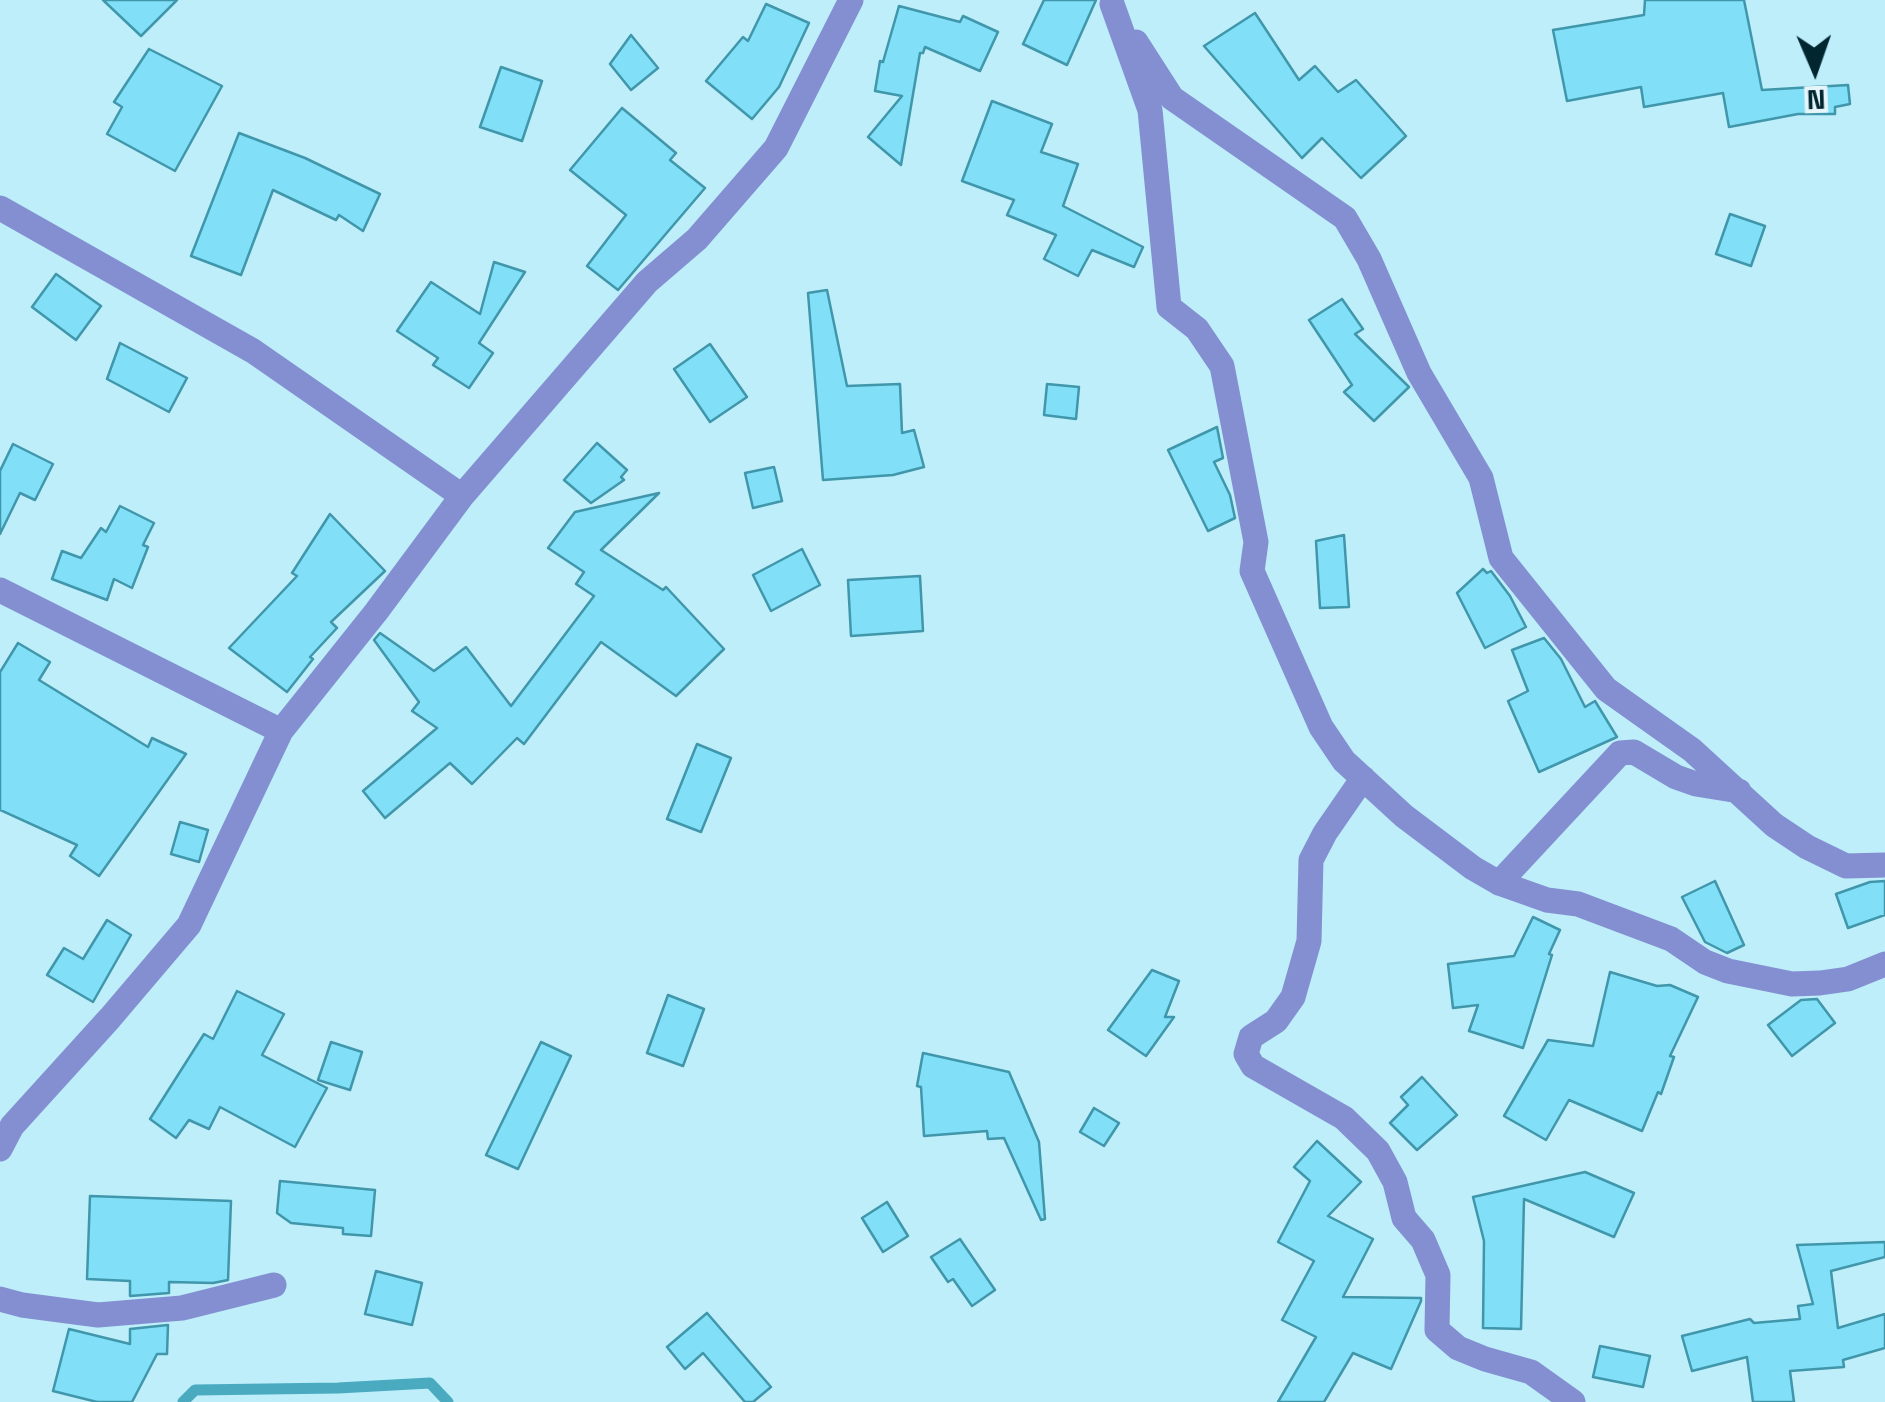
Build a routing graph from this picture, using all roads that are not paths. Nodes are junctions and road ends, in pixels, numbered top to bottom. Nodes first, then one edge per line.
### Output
1 (851, 0) edge
2 (1110, 2) edge
3 (0, 208) edge
4 (462, 496) junction
5 (0, 590) edge
6 (281, 731) junction
7 (1363, 778) junction
8 (1739, 791) junction
9 (1885, 865) edge
10 (1499, 882) junction
11 (1885, 964) edge
12 (4, 1126) edge
13 (274, 1286) dead end
14 (0, 1299) edge
15 (1573, 1402) edge

1 - 4 street
2 - 7 street
2 - 8 street
3 - 4 street
4 - 6 street
5 - 6 street
6 - 12 street
7 - 10 street
7 - 15 street
8 - 9 street
8 - 10 street
10 - 11 street
13 - 14 street

